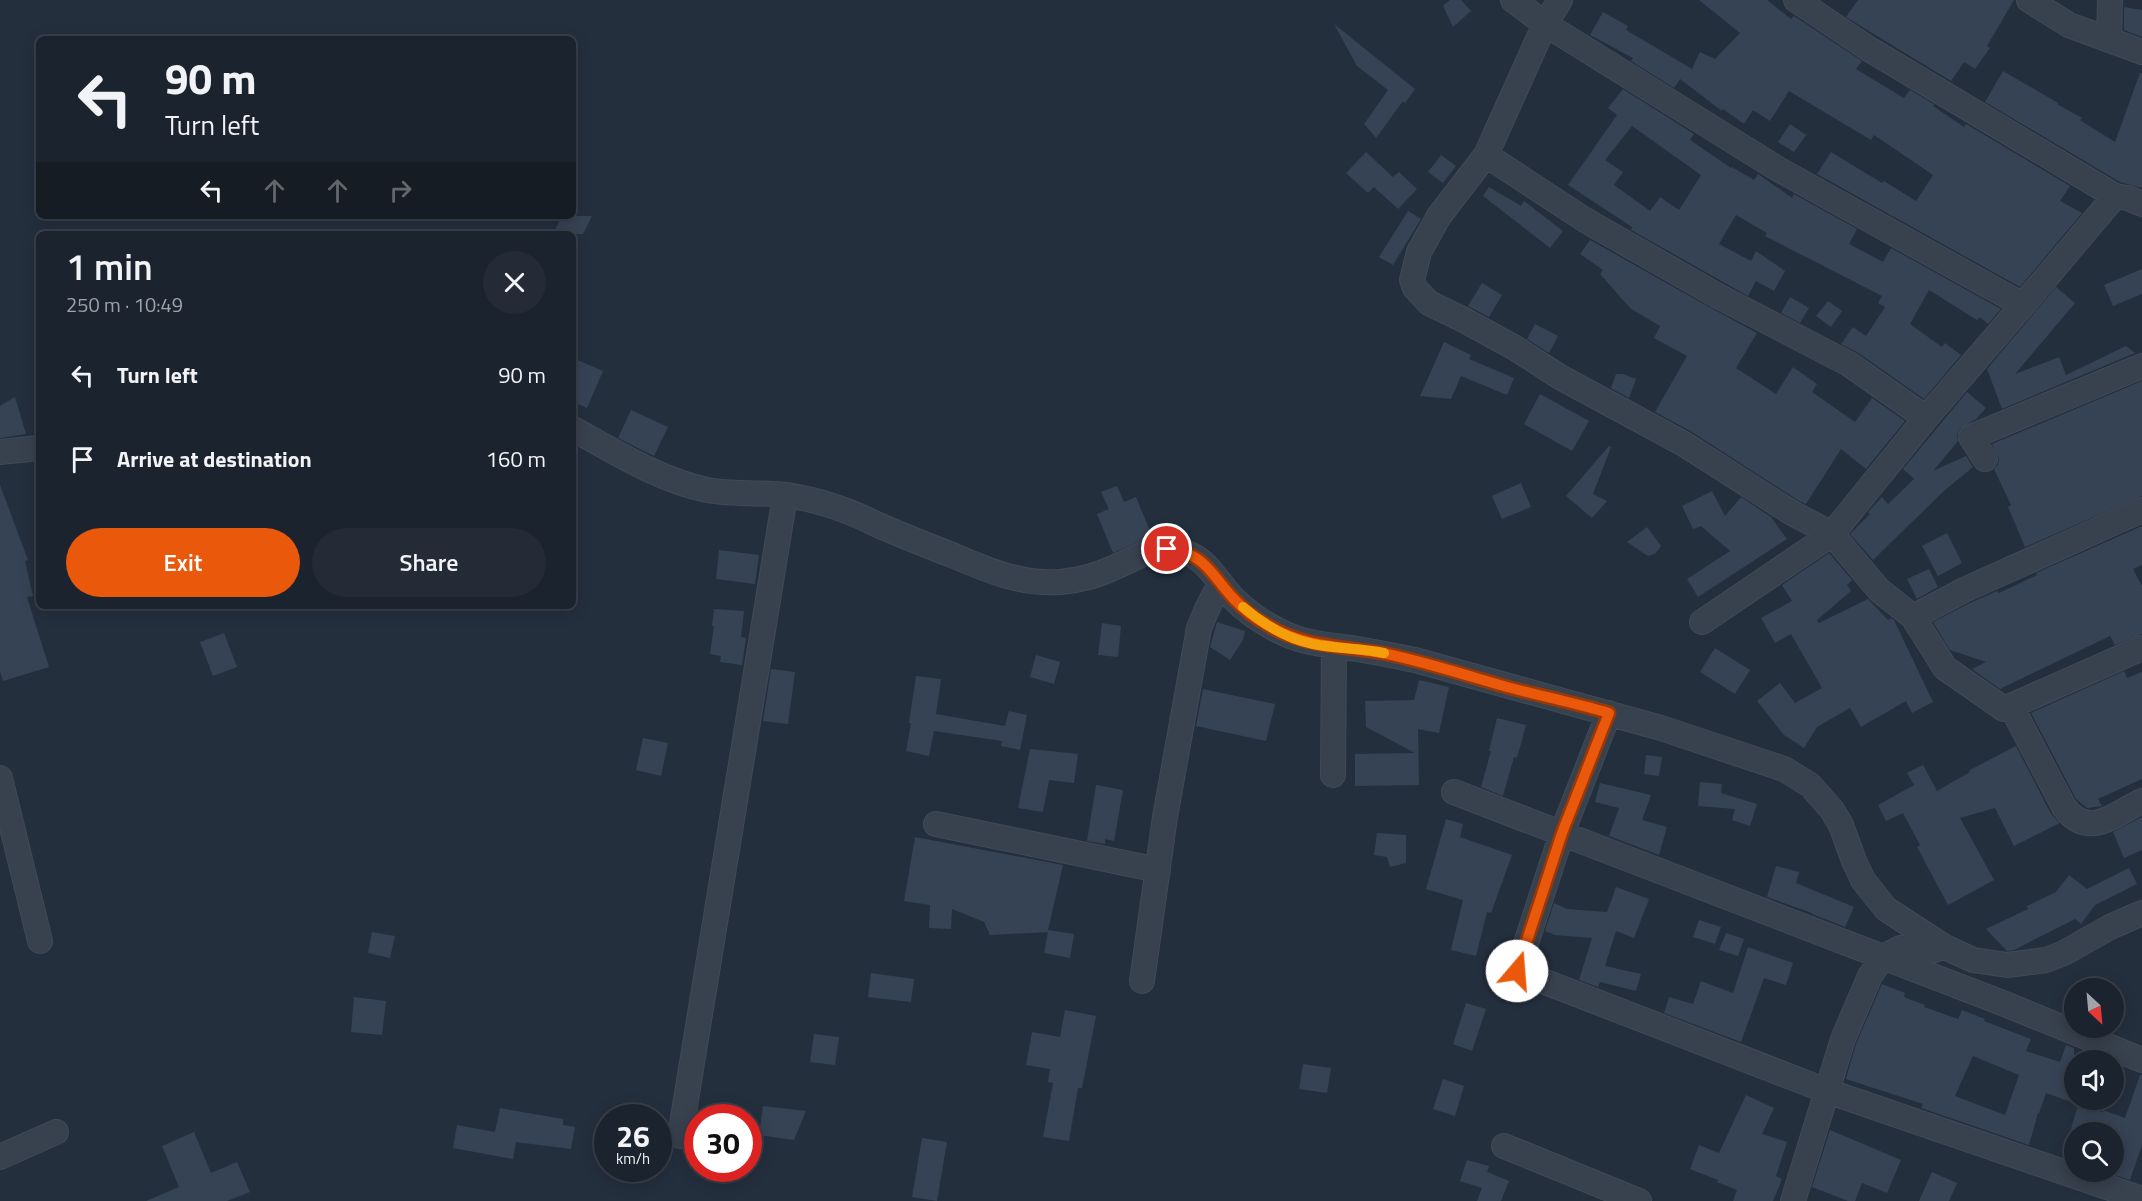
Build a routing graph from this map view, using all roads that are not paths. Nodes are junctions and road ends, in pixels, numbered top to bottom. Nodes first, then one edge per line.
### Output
1 (1513, 0) edge
2 (1560, 0) edge
3 (1796, 0) edge
4 (2029, 0) edge
5 (2110, 0) edge
6 (1545, 24) junction
7 (2109, 40) junction
8 (2142, 52) edge
9 (1486, 155) junction
10 (2115, 196) junction
11 (2142, 204) edge
12 (2023, 305) junction
13 (2142, 366) edge
14 (1926, 418) junction
15 (576, 431) edge
16 (36, 448) edge
17 (0, 453) edge
18 (1984, 459) dead end
19 (785, 496) junction
20 (2142, 510) edge
21 (1832, 534) junction
22 (1220, 584) junction
23 (1913, 617) junction
24 (1702, 622) dead end
25 (1334, 646) junction
26 (2142, 648) edge
27 (2011, 706) junction
28 (1609, 713) junction
29 (1333, 775) dead end
30 (0, 778) edge
31 (1454, 792) dead end
32 (2142, 801) edge
33 (936, 824) dead end
34 (1562, 833) junction
35 (1158, 870) junction
36 (2142, 913) edge
37 (40, 941) dead end
38 (1943, 946) junction
39 (1883, 957) junction
40 (1142, 981) dead end
41 (2142, 1060) edge
42 (1827, 1091) junction
43 (57, 1132) dead end
44 (680, 1136) dead end
45 (1504, 1146) dead end
46 (0, 1157) edge
47 (1638, 1201) edge
48 (1793, 1201) edge
49 (2141, 1201) edge

1 - 6 street
2 - 6 street
3 - 10 street
4 - 7 street
5 - 7 street
6 - 9 street
6 - 12 street
7 - 8 street
9 - 14 street
9 - 21 street
10 - 11 street
10 - 12 street
12 - 14 street
13 - 18 street
14 - 21 street
15 - 19 street
16 - 17 street
19 - 22 street
19 - 44 street
20 - 23 street
21 - 23 street
21 - 24 street
22 - 25 street
22 - 35 street
23 - 27 street
25 - 28 street
25 - 29 street
26 - 27 street
27 - 32 street
28 - 34 street
28 - 38 street
30 - 37 street
31 - 34 street
33 - 35 street
34 - 39 street
34 - 42 street
35 - 40 street
36 - 38 street
38 - 39 street
39 - 41 street
39 - 42 street
42 - 48 street
42 - 49 street
43 - 46 street
45 - 47 street

